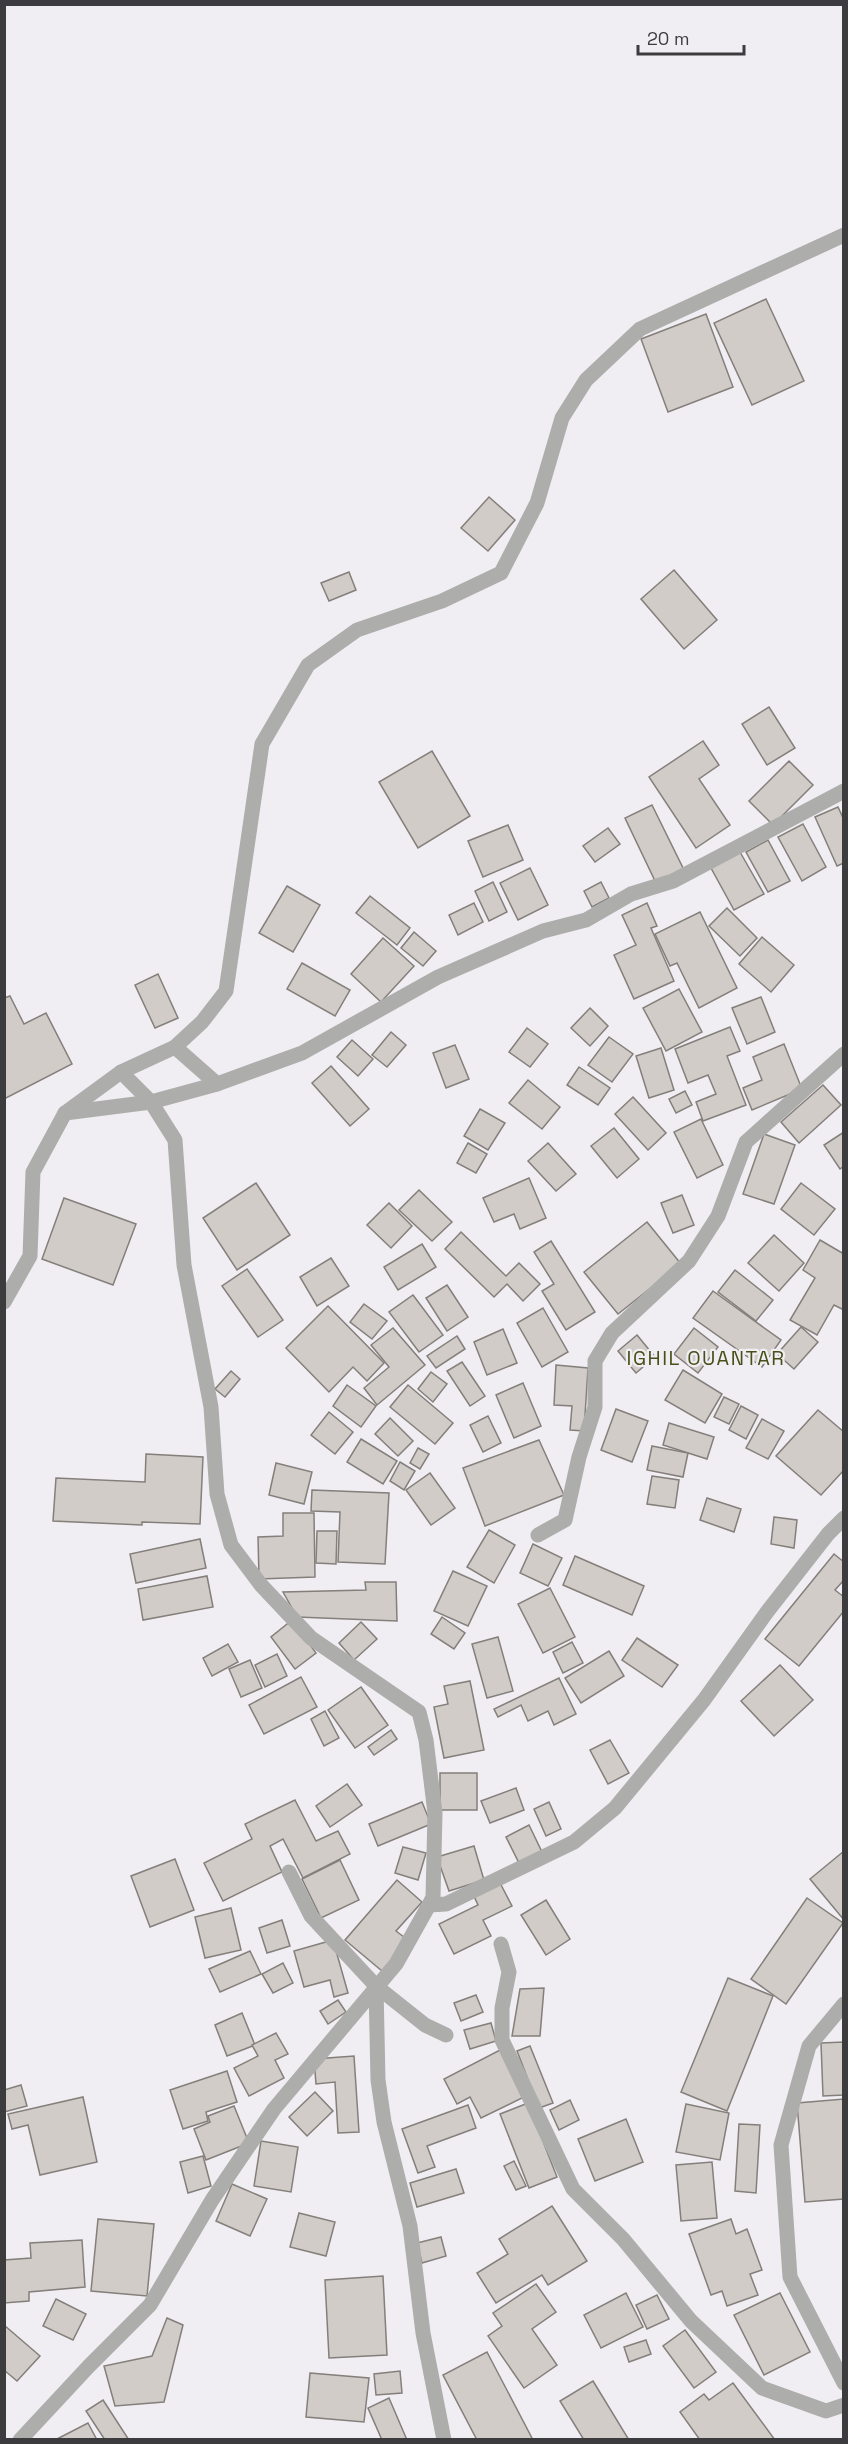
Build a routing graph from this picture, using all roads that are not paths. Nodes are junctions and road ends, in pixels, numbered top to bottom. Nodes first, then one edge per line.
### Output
1 (843, 235) edge
2 (843, 791) edge
3 (176, 1047) junction
4 (843, 1054) edge
5 (120, 1072) junction
6 (217, 1084) junction
7 (151, 1102) junction
8 (65, 1113) junction
9 (4, 1302) edge
10 (843, 1518) edge
11 (538, 1535) dead end
12 (289, 1872) dead end
13 (429, 1905) junction
14 (501, 1944) dead end
15 (376, 1986) junction
16 (843, 2004) edge
17 (446, 2035) dead end
18 (843, 2383) edge
19 (843, 2405) edge
20 (21, 2439) edge
21 (444, 2439) edge

1 - 3 street
2 - 6 street
3 - 5 street
3 - 6 street
4 - 11 street
5 - 7 street
5 - 8 street
6 - 7 street
7 - 8 street
7 - 13 street
8 - 9 street
10 - 13 street
12 - 15 street
13 - 15 street
14 - 19 street
15 - 17 street
15 - 20 street
15 - 21 street
16 - 18 street

